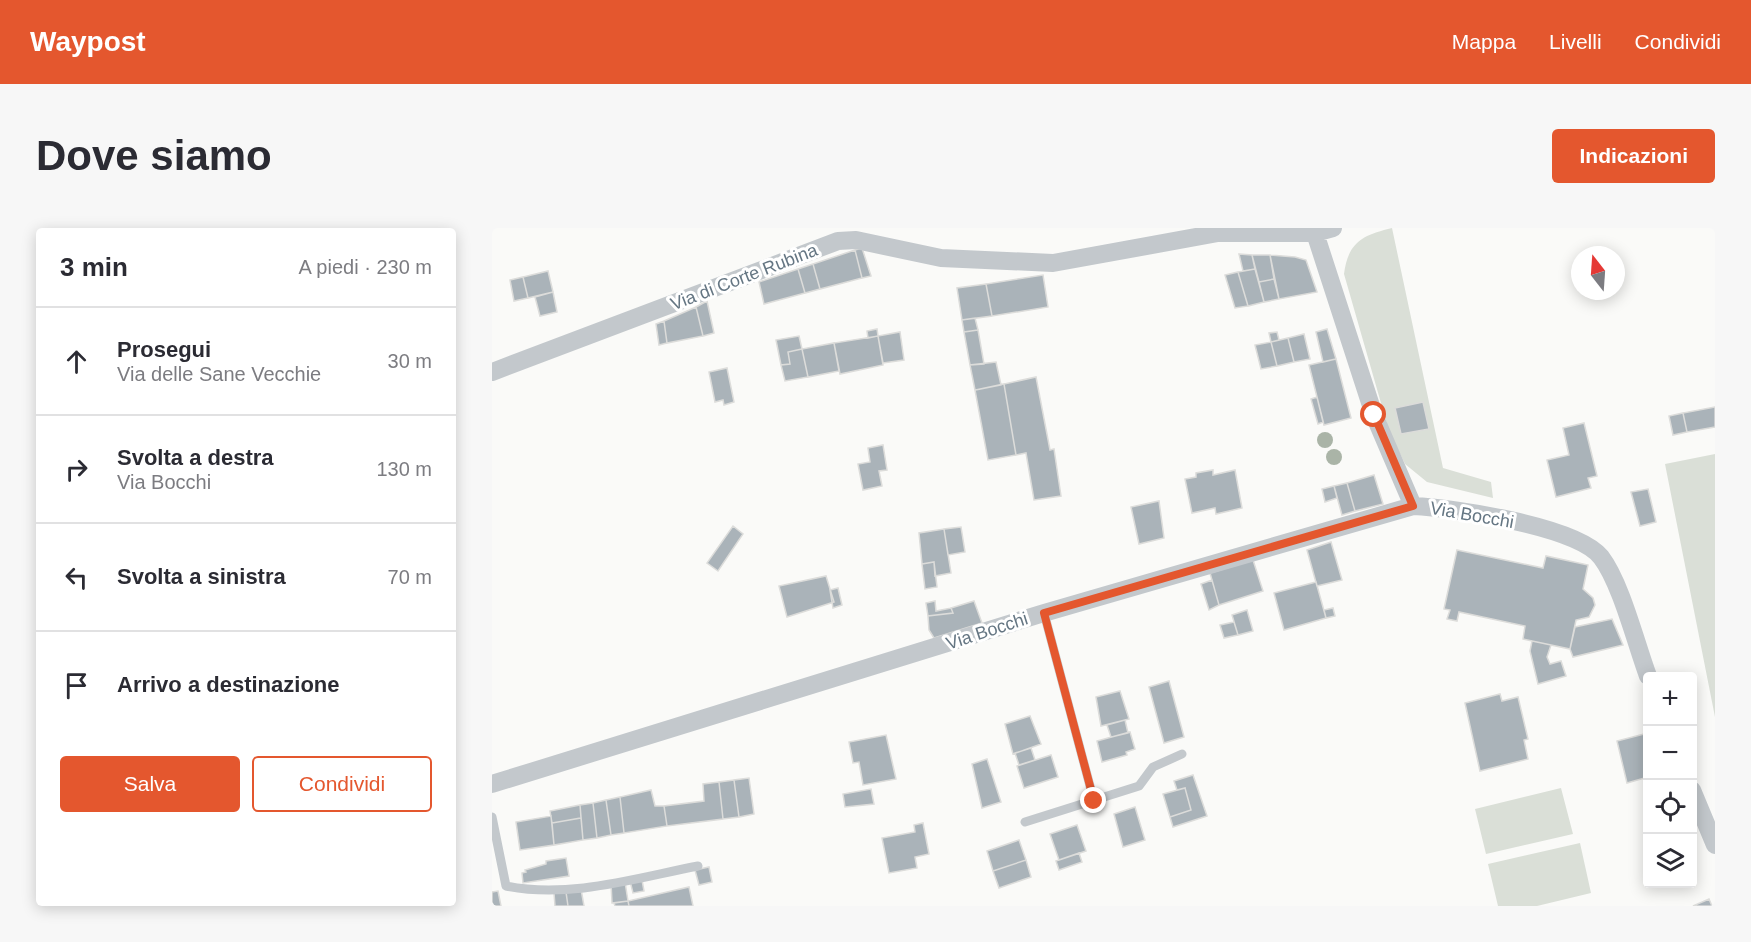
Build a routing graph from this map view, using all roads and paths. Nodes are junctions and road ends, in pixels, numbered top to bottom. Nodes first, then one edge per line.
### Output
1 (1333, 228) edge
2 (1216, 231) edge
3 (1315, 232) junction
4 (492, 372) edge
5 (1413, 506) junction
6 (1044, 613) junction
7 (1647, 672) edge
8 (1182, 754) dead end
9 (492, 784) edge
10 (1094, 801) junction
11 (1697, 802) edge
12 (492, 818) edge
13 (1025, 822) dead end
14 (1715, 845) edge
15 (698, 867) dead end

1 - 3 street, Via di Corte Rubina
2 - 3 street, Via di Corte Rubina
2 - 4 street, Via di Corte Rubina
3 - 5 street
5 - 6 street, Via Bocchi
5 - 7 street, Via Bocchi
6 - 9 street, Via Bocchi
6 - 10 lane
8 - 10 lane
10 - 13 lane
11 - 14 street
12 - 15 lane

